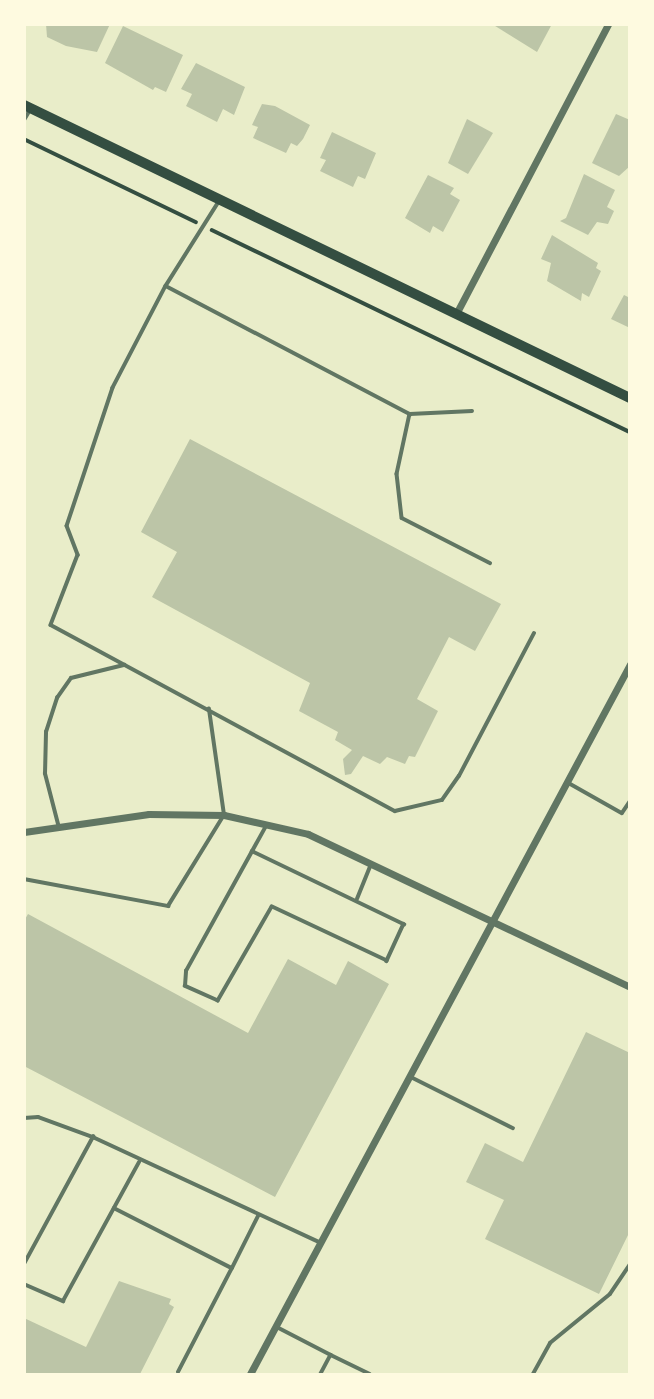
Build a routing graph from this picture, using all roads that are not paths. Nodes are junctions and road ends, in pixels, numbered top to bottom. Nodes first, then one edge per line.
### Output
1 (608, 24) edge
2 (28, 107) edge
3 (24, 120) edge
4 (220, 200) junction
5 (166, 286) junction
6 (456, 314) junction
7 (629, 398) edge
8 (472, 411) dead end
9 (410, 414) junction
10 (489, 564) dead end
11 (534, 633) dead end
12 (629, 664) edge
13 (125, 665) junction
14 (627, 674) edge
15 (209, 709) junction
16 (568, 782) junction
17 (629, 801) edge
18 (223, 815) junction
19 (267, 824) junction
20 (60, 830) junction
21 (24, 832) edge
22 (252, 851) junction
23 (372, 864) junction
24 (24, 878) edge
25 (357, 899) junction
26 (494, 921) junction
27 (629, 988) edge
28 (411, 1077) junction
29 (24, 1118) edge
30 (513, 1128) dead end
31 (93, 1137) junction
32 (139, 1161) junction
33 (114, 1208) junction
34 (259, 1215) junction
35 (321, 1242) junction
36 (629, 1264) edge
37 (24, 1265) edge
38 (232, 1268) junction
39 (24, 1284) edge
40 (276, 1327) junction
41 (331, 1355) junction
42 (178, 1372) dead end
43 (250, 1374) edge
44 (321, 1374) edge
45 (370, 1374) edge
46 (533, 1374) edge

1 - 6 street
2 - 3 lane
2 - 4 main road
4 - 5 lane
4 - 6 main road
5 - 9 lane
5 - 13 lane
6 - 7 main road
8 - 9 lane
9 - 10 lane
11 - 15 lane
12 - 14 street
13 - 15 lane
13 - 20 lane
14 - 16 street
15 - 18 lane
16 - 17 lane
16 - 26 street
18 - 19 street
18 - 20 street
18 - 24 lane
19 - 22 lane
19 - 23 street
20 - 21 street
22 - 25 lane
22 - 25 lane
23 - 25 lane
23 - 26 street
26 - 27 street
26 - 28 street
28 - 30 lane
28 - 35 street
29 - 31 lane
31 - 32 lane
31 - 37 lane
32 - 33 lane
32 - 34 lane
33 - 38 lane
33 - 39 lane
34 - 35 lane
34 - 38 lane
35 - 40 street
36 - 46 lane
38 - 42 lane
40 - 41 lane
40 - 43 street
41 - 44 lane
41 - 45 lane

